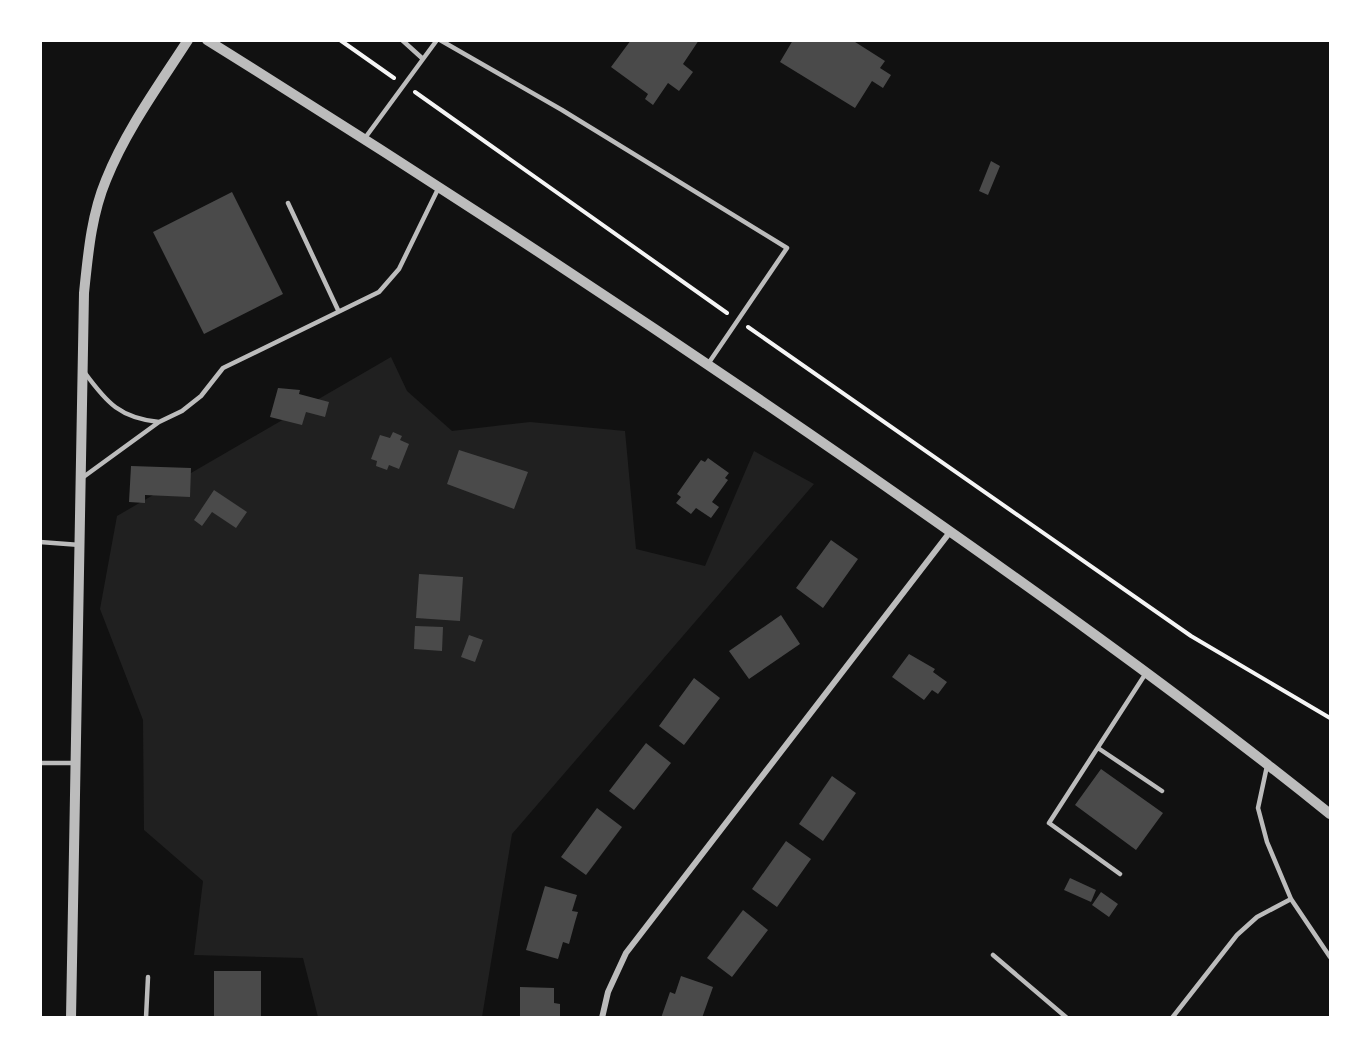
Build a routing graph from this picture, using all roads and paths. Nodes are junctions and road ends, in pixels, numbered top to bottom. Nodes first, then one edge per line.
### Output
1 (188, 40) edge
2 (207, 40) edge
3 (340, 40) edge
4 (402, 40) edge
5 (439, 40) edge
6 (423, 59) junction
7 (380, 69) dead end
8 (446, 116) dead end
9 (365, 138) junction
10 (440, 186) junction
11 (288, 203) dead end
12 (338, 310) junction
13 (723, 310) dead end
14 (755, 332) dead end
15 (708, 364) junction
16 (83, 371) junction
17 (159, 422) junction
18 (81, 479) junction
19 (951, 532) junction
20 (40, 542) edge
21 (80, 545) junction
22 (1146, 673) junction
23 (1330, 718) edge
24 (1098, 748) junction
25 (40, 762) edge
26 (76, 763) junction
27 (1268, 764) junction
28 (1162, 791) dead end
29 (1330, 814) edge
30 (1120, 874) dead end
31 (1291, 899) junction
32 (993, 955) dead end
33 (1330, 957) edge
34 (148, 977) dead end
35 (71, 1017) edge
36 (146, 1017) edge
37 (602, 1017) edge
38 (1067, 1017) edge
39 (1172, 1017) edge

1 - 16 street
2 - 9 street
3 - 7 path
4 - 6 lane
5 - 6 lane
5 - 15 lane
6 - 9 lane
8 - 13 path
9 - 10 street
10 - 12 lane
10 - 15 street
11 - 12 lane
12 - 17 lane
14 - 23 path
15 - 19 street
16 - 17 lane
16 - 18 street
17 - 18 lane
18 - 21 street
19 - 22 street
19 - 37 street
20 - 21 lane
21 - 26 street
22 - 24 lane
22 - 27 street
24 - 28 lane
24 - 30 lane
25 - 26 lane
26 - 35 street
27 - 29 street
27 - 31 lane
31 - 33 lane
31 - 39 lane
32 - 38 lane
34 - 36 lane

